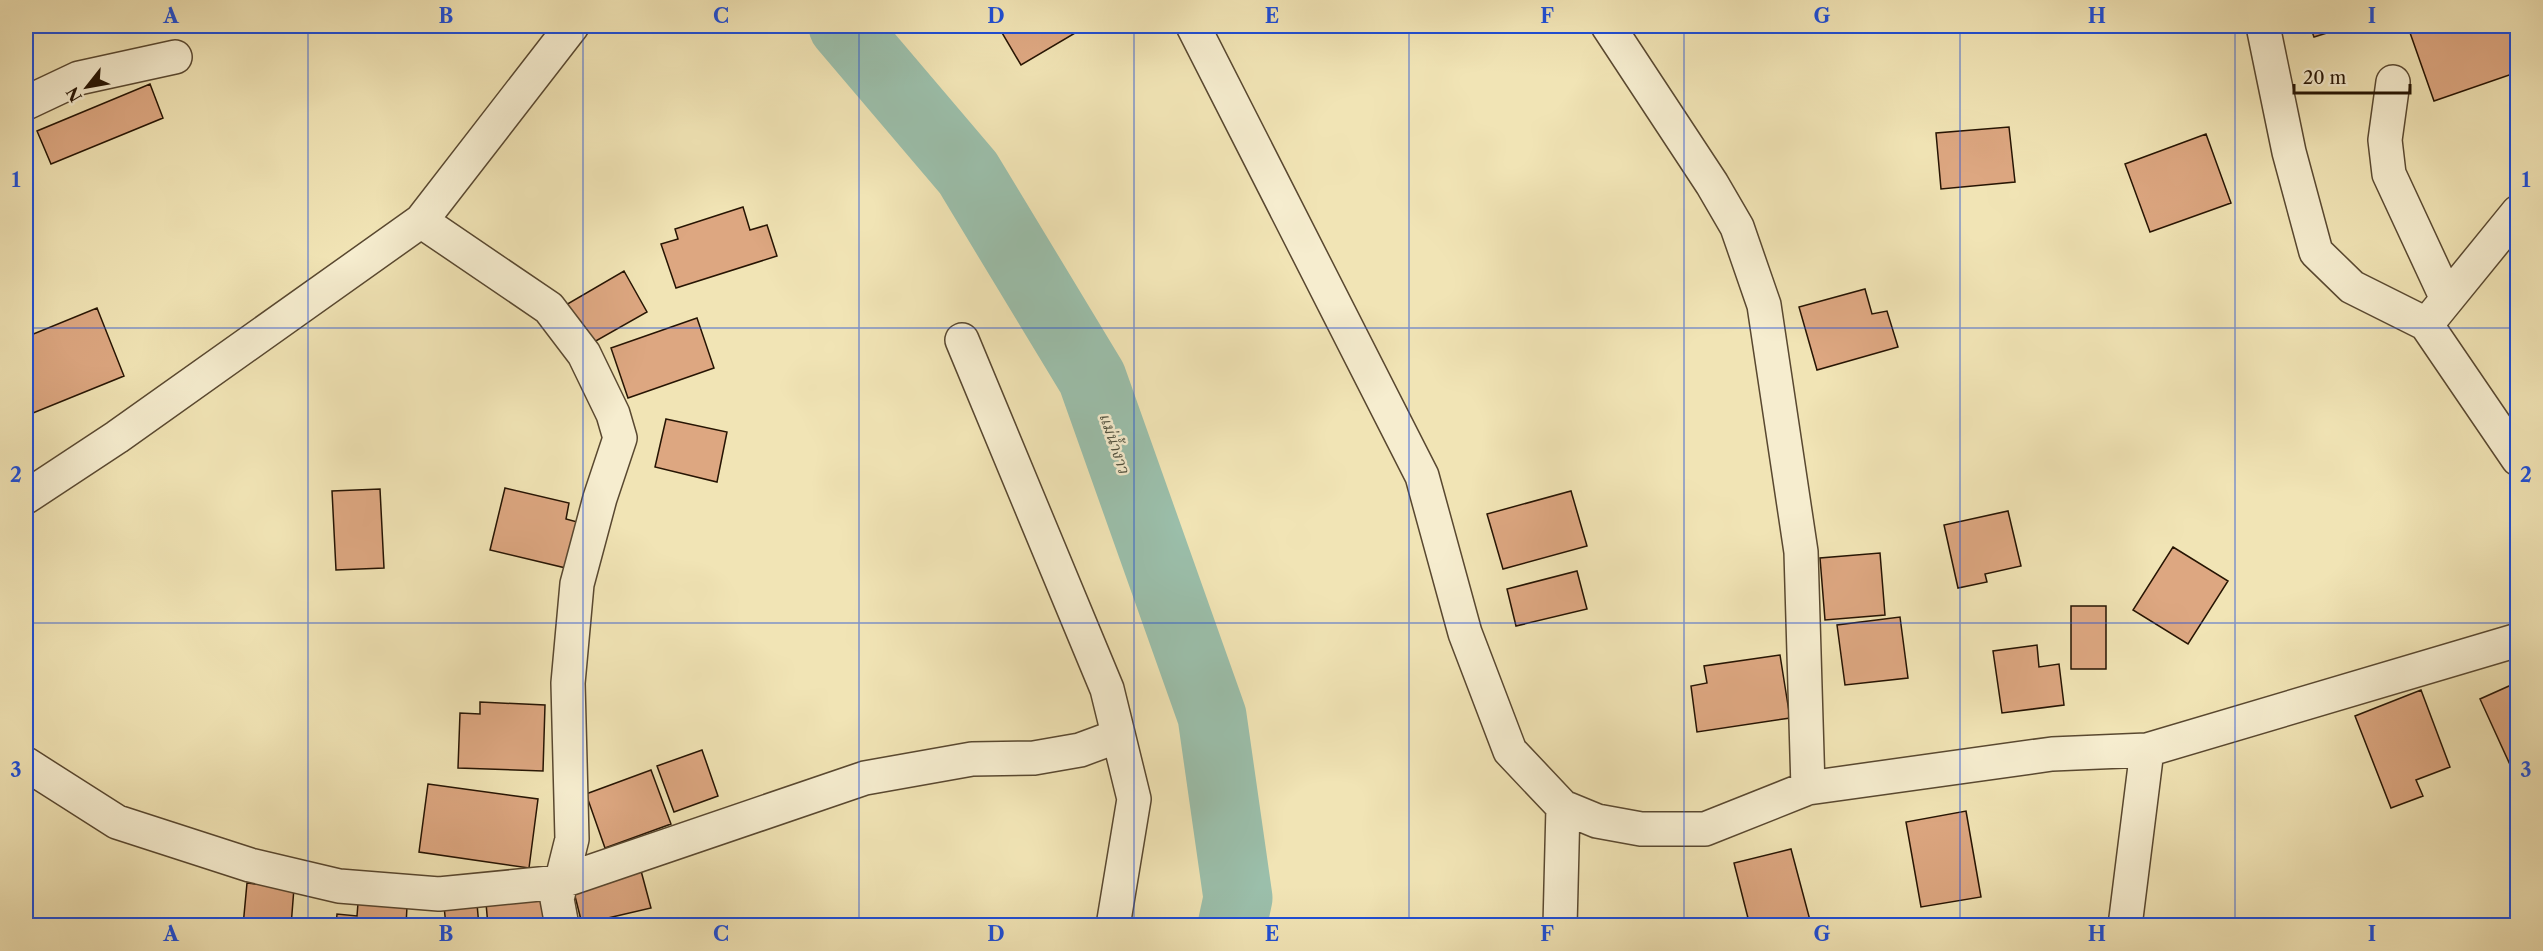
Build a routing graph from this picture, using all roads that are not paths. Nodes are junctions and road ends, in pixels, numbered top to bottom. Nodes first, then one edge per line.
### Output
1 (572, 26) edge
2 (1193, 26) edge
3 (1608, 26) edge
4 (2263, 26) edge
5 (175, 57) dead end
6 (2393, 82) dead end
7 (26, 103) edge
8 (2517, 212) edge
9 (421, 220) junction
10 (2446, 299) junction
11 (2426, 324) junction
12 (962, 340) dead end
13 (2517, 459) edge
14 (26, 497) edge
15 (2517, 640) edge
16 (1118, 736) junction
17 (2147, 750) junction
18 (26, 764) edge
19 (1808, 788) junction
20 (1563, 807) junction
21 (560, 882) junction
22 (562, 926) edge
23 (1113, 926) edge
24 (1560, 926) edge
25 (2125, 926) edge

1 - 9 street
2 - 20 street
3 - 19 street
4 - 11 street
5 - 7 street
6 - 10 street
8 - 10 street
9 - 14 street
9 - 21 street
10 - 11 street
11 - 13 street
12 - 16 street
15 - 17 street
16 - 21 street
16 - 23 street
17 - 19 street
17 - 25 street
18 - 21 street
19 - 20 street
20 - 24 street
21 - 22 street

